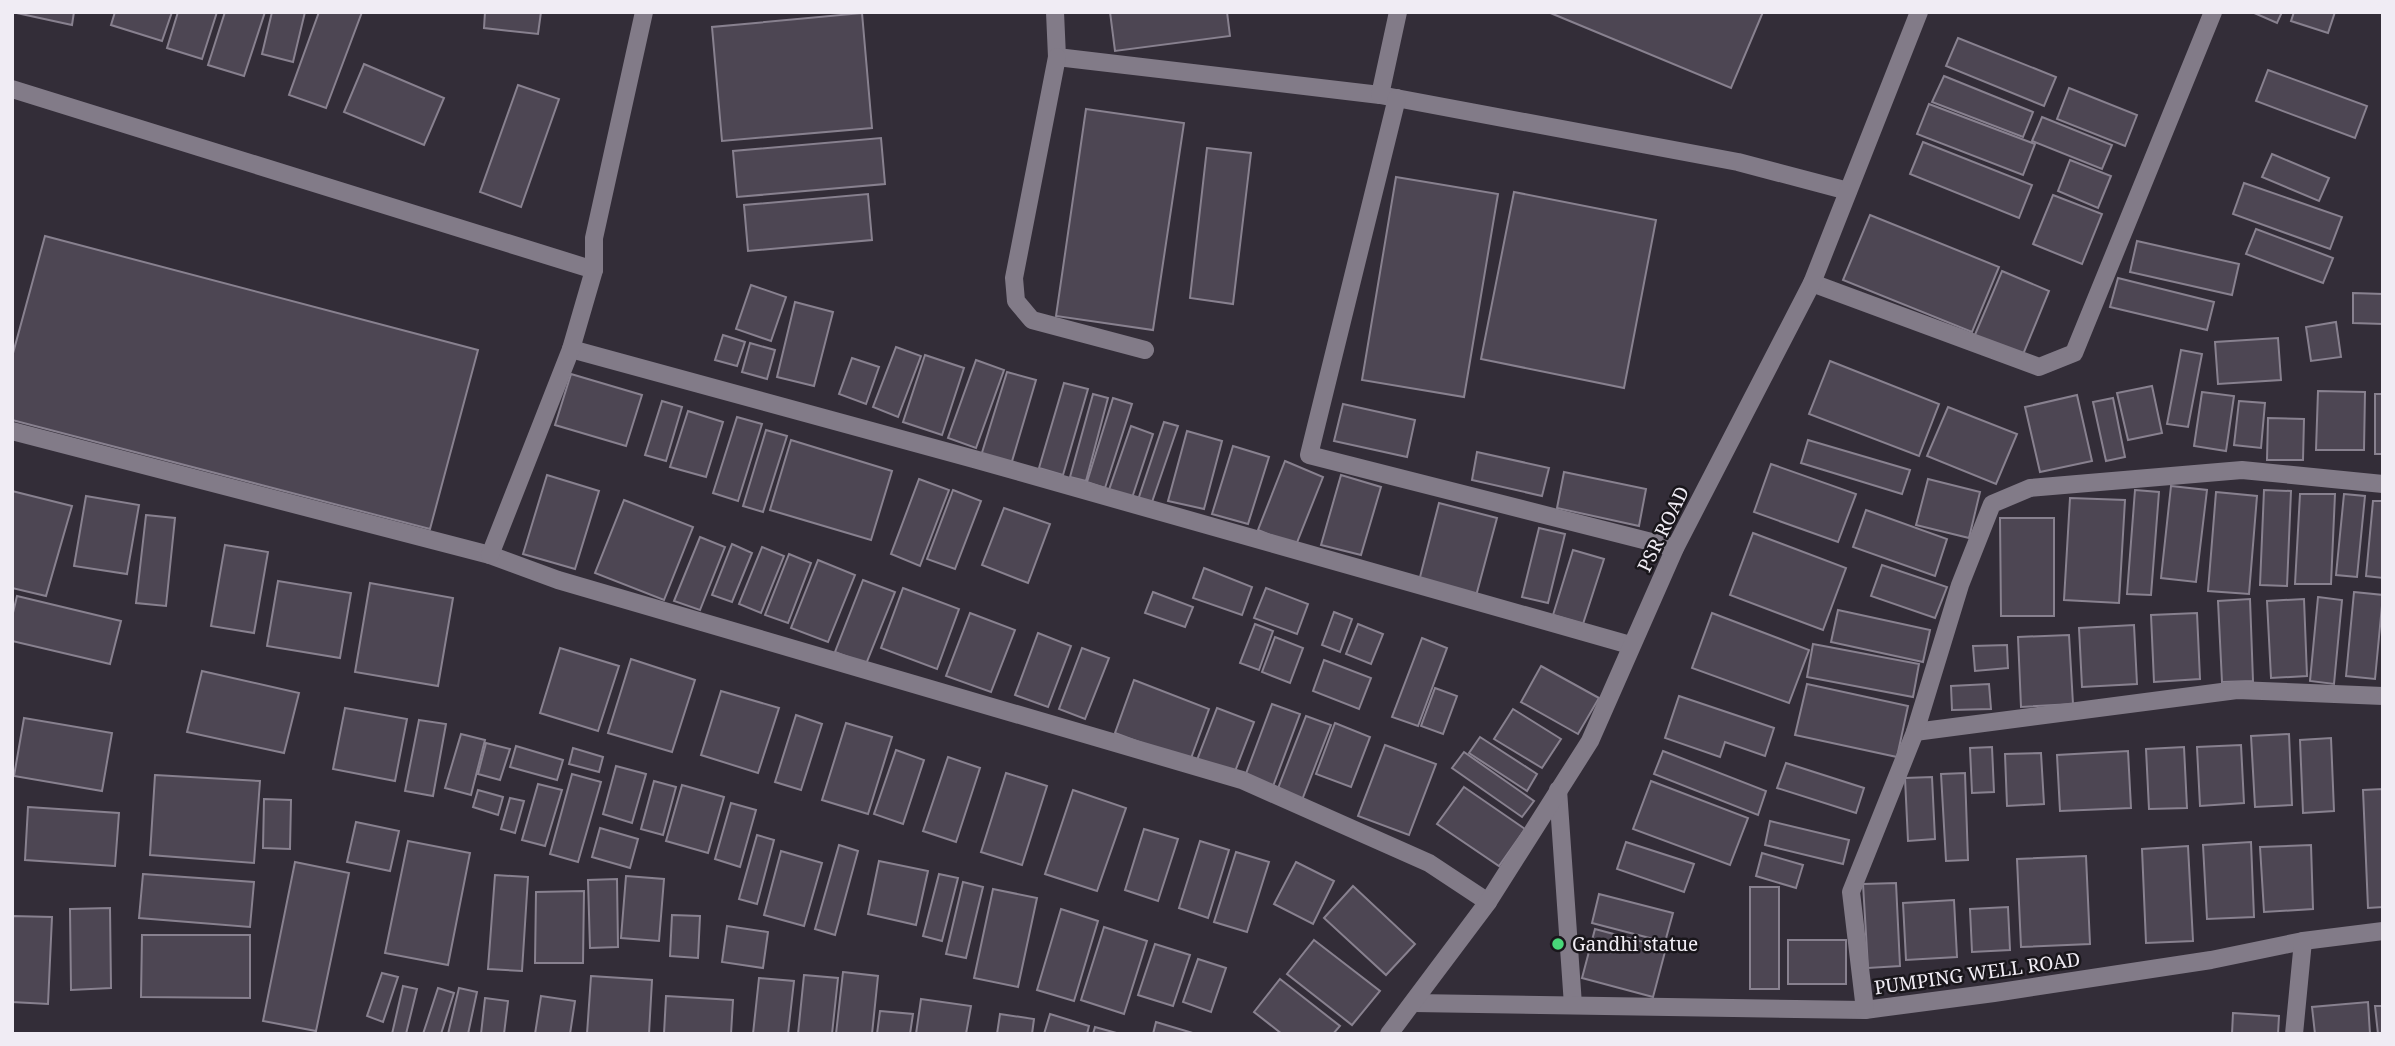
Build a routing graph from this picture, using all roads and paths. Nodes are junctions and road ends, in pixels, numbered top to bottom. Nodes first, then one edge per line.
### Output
1 (644, 12) edge
2 (1055, 12) edge
3 (1398, 12) edge
4 (1919, 12) edge
5 (2213, 12) edge
6 (1057, 57) junction
7 (12, 89) edge
8 (1389, 96) junction
9 (1848, 191) junction
10 (594, 270) junction
11 (1812, 283) junction
12 (570, 349) junction
13 (1145, 350) dead end
14 (12, 431) edge
15 (2383, 484) edge
16 (1675, 548) junction
17 (490, 555) junction
18 (1630, 645) junction
19 (2383, 696) edge
20 (1915, 732) junction
21 (1558, 790) junction
22 (1488, 902) junction
23 (2383, 931) edge
24 (2303, 941) junction
25 (1414, 1003) junction
26 (1573, 1005) junction
27 (1865, 1010) junction
28 (1389, 1034) edge
29 (2294, 1034) edge

1 - 10 street
2 - 6 street
3 - 8 street
4 - 9 street, PSR ROAD
5 - 11 street
6 - 8 street
6 - 13 street
7 - 10 street
8 - 9 street
8 - 16 street
9 - 11 street, PSR ROAD
10 - 12 street
11 - 16 street, PSR ROAD
12 - 17 street
12 - 18 street
14 - 17 street
15 - 20 street
16 - 18 street, PSR ROAD
17 - 22 street
18 - 21 street, PSR ROAD
19 - 20 street
20 - 27 street
21 - 22 street, PSR ROAD
21 - 26 street
22 - 25 street, PSR ROAD
23 - 24 street, PUMPING WELL ROAD
24 - 27 street, PUMPING WELL ROAD
24 - 29 street
25 - 26 street, PUMPING WELL ROAD
25 - 28 street, PSR ROAD
26 - 27 street, PUMPING WELL ROAD

